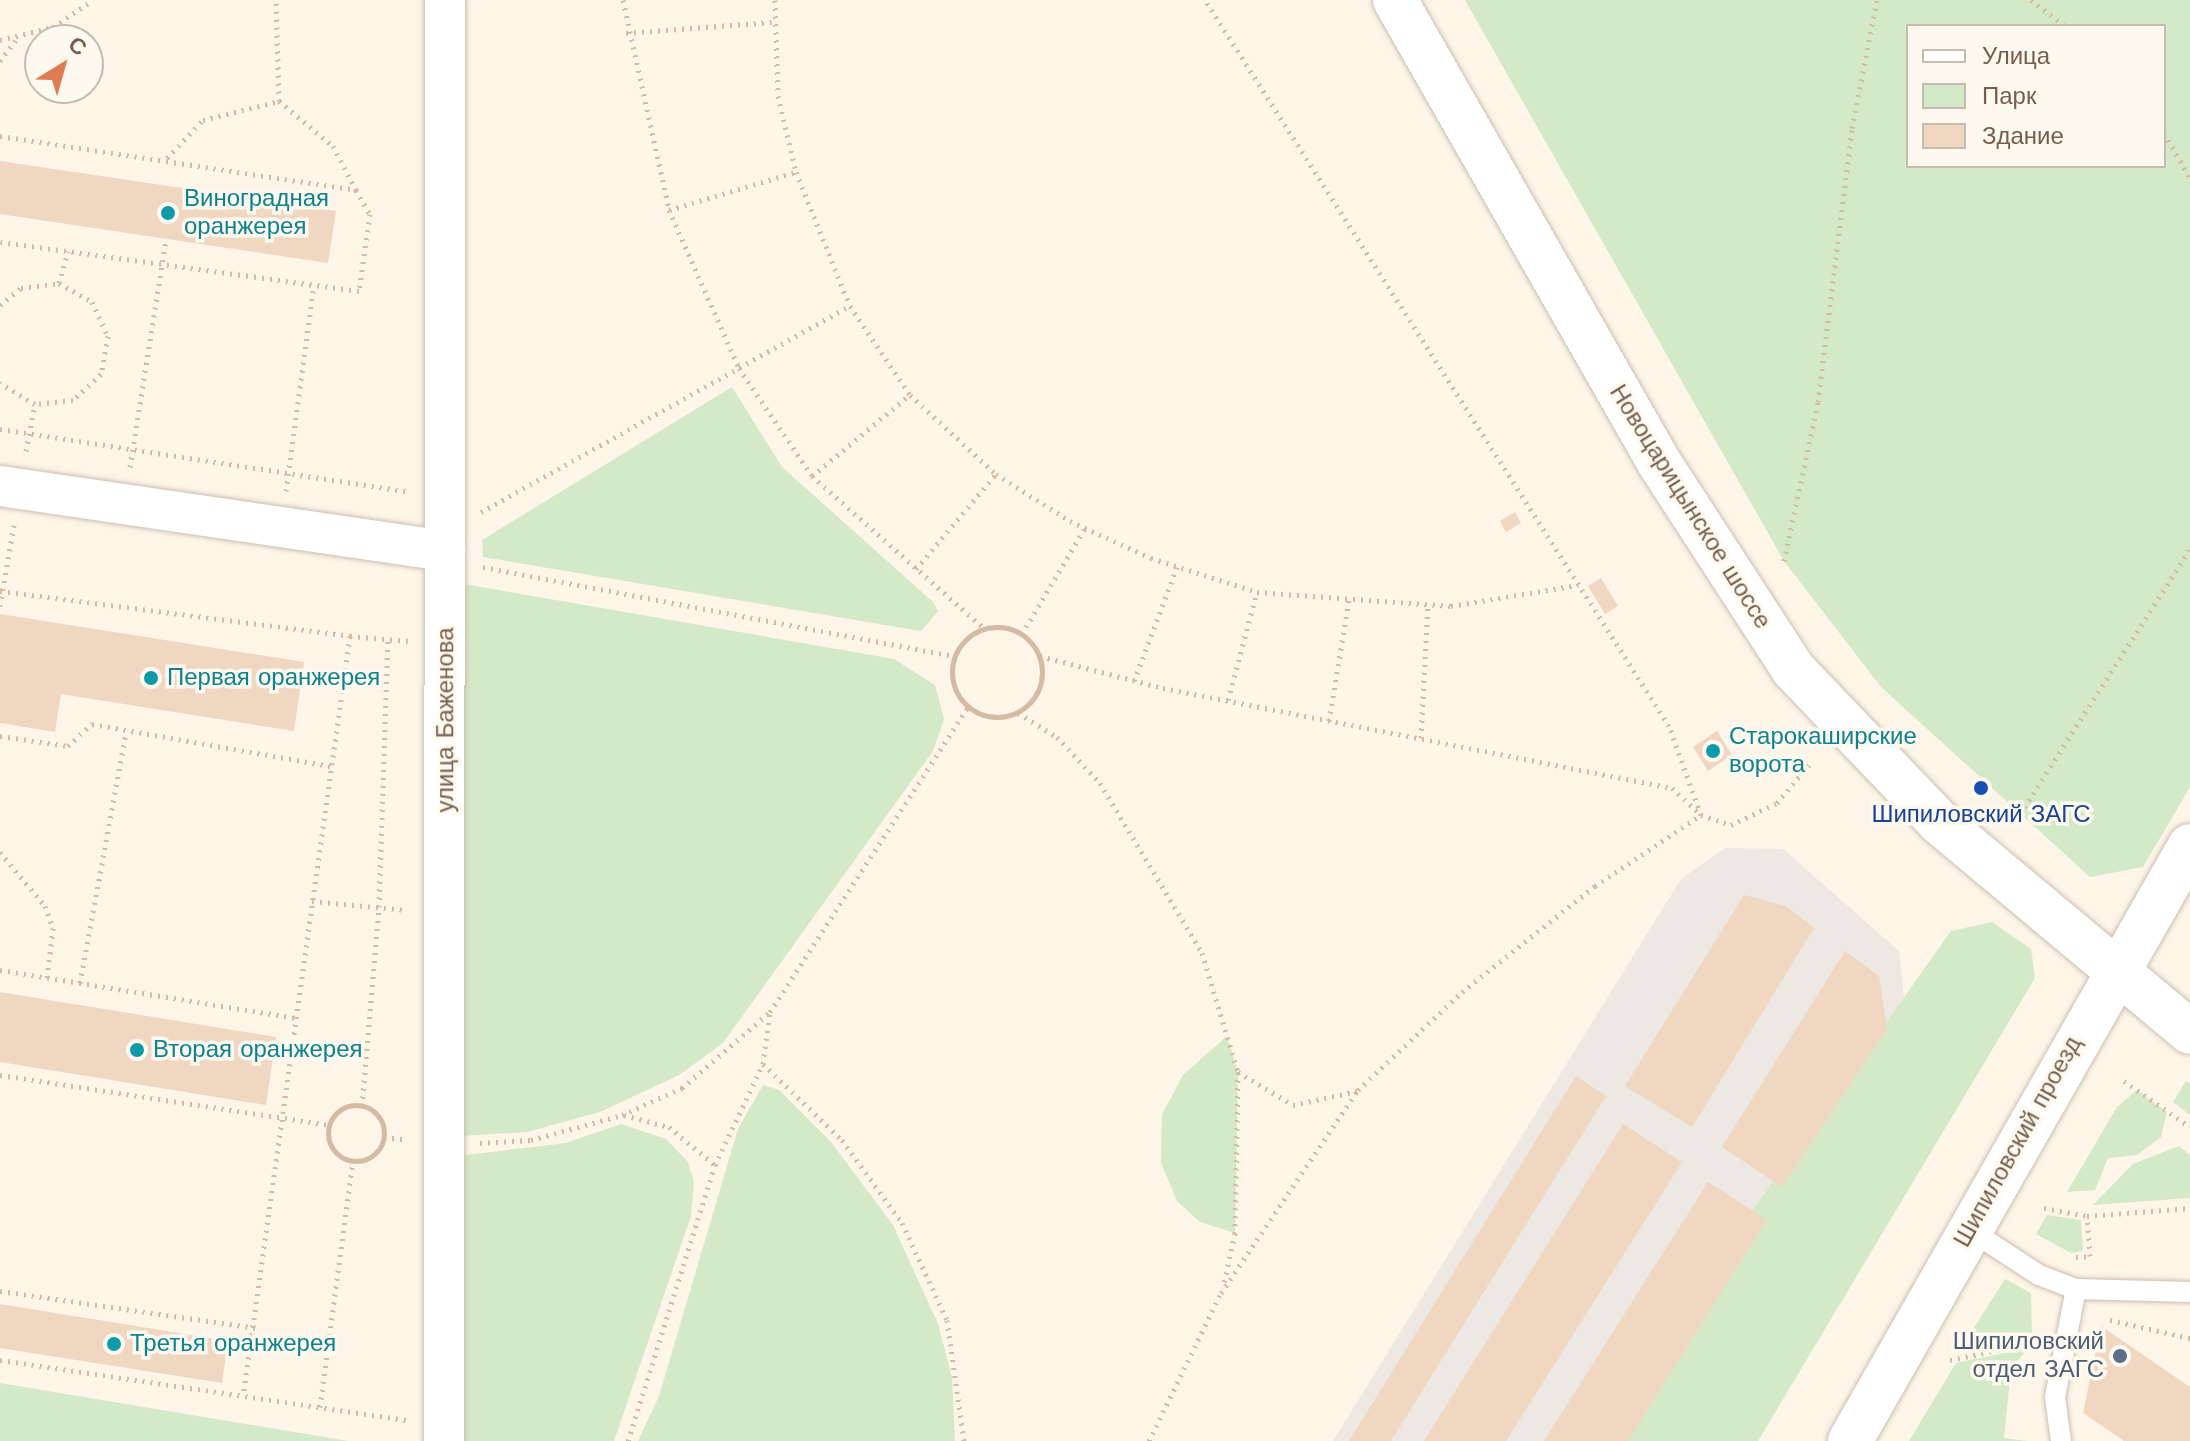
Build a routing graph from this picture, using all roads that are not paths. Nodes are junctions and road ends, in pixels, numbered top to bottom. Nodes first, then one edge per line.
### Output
1 (445, 0) edge
2 (1395, 0) edge
3 (0, 486) edge
4 (444, 532) junction
5 (2190, 846) edge
6 (2118, 969) junction
7 (2190, 1032) edge
8 (1970, 1230) junction
9 (2076, 1289) junction
10 (2190, 1292) edge
11 (444, 1433) edge
12 (1850, 1441) edge
13 (2061, 1441) edge

1 - 4 street, улица Баженова
2 - 6 main road, Новоцарицынское шоссе
3 - 4 street
4 - 11 street, улица Баженова
5 - 6 main road, Шипиловский проезд
6 - 7 main road, Новоцарицынское шоссе
6 - 8 main road, Шипиловский проезд
8 - 9 lane
8 - 12 main road, Шипиловский проезд
9 - 10 lane
9 - 13 lane

